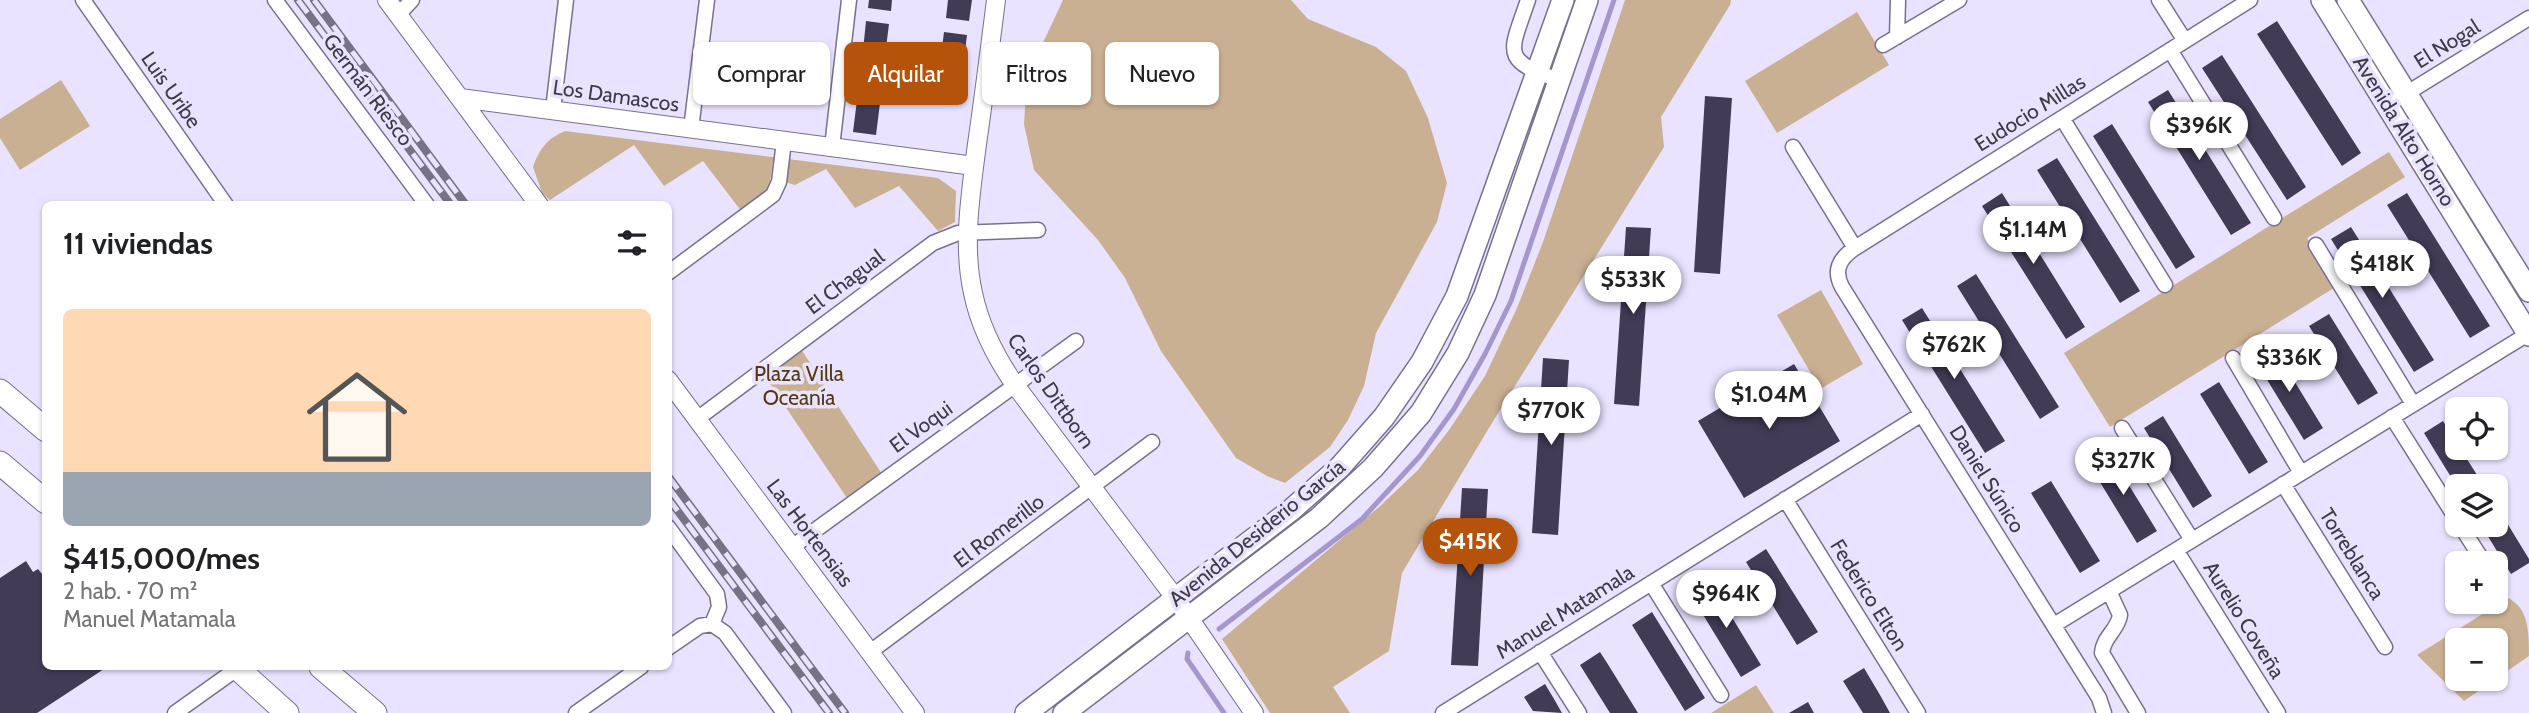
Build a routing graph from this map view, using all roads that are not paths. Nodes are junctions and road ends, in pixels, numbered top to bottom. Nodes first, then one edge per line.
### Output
1 (83, 0) edge
2 (275, 0) edge
3 (387, 0) edge
4 (412, 0) edge
5 (566, 0) edge
6 (707, 0) edge
7 (849, 0) edge
8 (996, 0) edge
9 (1528, 0) edge
10 (1563, 0) edge
11 (1587, 0) edge
12 (1898, 0) edge
13 (1959, 0) edge
14 (2159, 0) edge
15 (2250, 0) edge
16 (2322, 0) edge
17 (2348, 0) edge
18 (398, 15) junction
19 (2529, 18) edge
20 (1897, 37) junction
21 (2185, 41) junction
22 (1883, 45) dead end
23 (2170, 50) junction
24 (1537, 72) junction
25 (1559, 80) junction
26 (2407, 94) junction
27 (460, 98) junction
28 (2388, 106) junction
29 (553, 110) junction
30 (2062, 118) junction
31 (691, 129) junction
32 (1514, 138) junction
33 (784, 141) junction
34 (1536, 146) junction
35 (832, 147) junction
36 (1793, 147) dead end
37 (974, 166) junction
38 (223, 201) edge
39 (424, 201) edge
40 (536, 201) edge
41 (2274, 218) dead end
42 (1038, 230) dead end
43 (968, 232) junction
44 (2316, 244) dead end
45 (1855, 248) junction
46 (1838, 267) joint
47 (672, 270) edge
48 (2165, 285) dead end
49 (2529, 291) edge
50 (2529, 334) edge
51 (1076, 341) dead end
52 (2233, 358) dead end
53 (672, 385) edge
54 (1015, 385) junction
55 (0, 391) edge
56 (2413, 404) junction
57 (1922, 414) junction
58 (2392, 417) junction
59 (697, 419) junction
60 (42, 427) edge
61 (2122, 428) dead end
62 (1152, 442) dead end
63 (1355, 451) junction
64 (0, 463) edge
65 (1373, 468) junction
66 (2301, 473) junction
67 (2283, 484) junction
68 (1093, 487) junction
69 (42, 499) edge
70 (1786, 499) junction
71 (2445, 501) edge
72 (672, 532) edge
73 (2192, 540) junction
74 (792, 547) junction
75 (2175, 550) junction
76 (1651, 583) junction
77 (2109, 591) junction
78 (1176, 599) junction
79 (1190, 618) junction
80 (712, 624) junction
81 (2054, 625) junction
82 (672, 645) edge
83 (2385, 647) dead end
84 (870, 652) junction
85 (1540, 652) junction
86 (234, 670) edge
87 (239, 670) edge
88 (325, 670) edge
89 (637, 670) edge
90 (1721, 695) dead end
91 (175, 713) edge
92 (287, 713) edge
93 (375, 713) edge
94 (576, 713) edge
95 (785, 713) edge
96 (915, 713) edge
97 (1026, 713) edge
98 (1064, 713) edge
99 (1254, 713) edge
100 (1443, 713) edge
101 (1579, 713) edge
102 (1918, 713) edge
103 (2104, 713) edge
104 (2138, 713) edge
105 (2278, 713) edge

1 - 38 street, Luis Uribe
2 - 39 street, Germán Riesco
3 - 18 street
4 - 18 street
5 - 29 street
6 - 31 street
7 - 35 street
8 - 37 street, Carlos Dittborn
9 - 24 street
10 - 24 main road, Avenida Desiderio García
11 - 25 main road, Avenida Desiderio García
12 - 20 street
13 - 20 street
14 - 21 street
15 - 21 street, Eudocio Millas
16 - 28 main road, Avenida Alto Horno
17 - 26 main road, Avenida Alto Horno
18 - 27 street
19 - 26 street, El Nogal
20 - 22 street
21 - 23 street, Eudocio Millas
23 - 30 street, Eudocio Millas
23 - 41 street
24 - 25 street
24 - 32 main road, Avenida Desiderio García
25 - 34 main road, Avenida Desiderio García
26 - 28 street, El Nogal
26 - 49 main road, Avenida Alto Horno
27 - 29 street, Los Damascos
27 - 40 street
28 - 50 main road, Avenida Alto Horno
29 - 31 street, Los Damascos
30 - 45 street, Eudocio Millas
30 - 48 street
31 - 33 street, Los Damascos
32 - 34 main road
32 - 63 main road, Avenida Desiderio García
33 - 35 street, Los Damascos
33 - 47 street
34 - 65 main road, Avenida Desiderio García
35 - 37 street, Los Damascos
36 - 45 street
37 - 43 street, Carlos Dittborn
42 - 43 street, El Chagual
43 - 54 street, Carlos Dittborn
43 - 59 street, El Chagual
44 - 56 street
45 - 46 street, Eudocio Millas
46 - 57 street, Daniel Súnico
50 - 56 street
51 - 54 street, El Voqui
52 - 66 street
53 - 59 street, Las Hortensias
54 - 68 street, Carlos Dittborn
54 - 74 street, El Voqui
55 - 60 main road
56 - 58 street
57 - 70 street, Manuel Matamala
57 - 81 street, Daniel Súnico
58 - 66 street
58 - 71 street
59 - 74 street, Las Hortensias
61 - 73 street, Aurelio Coveña
62 - 68 street, El Romerillo
63 - 65 main road
63 - 78 main road, Avenida Desiderio García
64 - 69 main road
65 - 79 main road, Avenida Desiderio García
66 - 67 street
67 - 73 street
67 - 83 street, Torreblanca
68 - 78 street, Carlos Dittborn
68 - 84 street, El Romerillo
70 - 76 street, Manuel Matamala
70 - 102 street, Federico Elton
72 - 80 street
73 - 75 street
74 - 84 street, Las Hortensias
75 - 77 street
75 - 105 street, Aurelio Coveña
76 - 85 street, Manuel Matamala
76 - 90 street
77 - 81 street
77 - 104 street
78 - 79 street, Carlos Dittborn
78 - 97 main road, Avenida Desiderio García
79 - 98 main road, Avenida Desiderio García
79 - 99 street, Carlos Dittborn
80 - 82 street
80 - 95 street
81 - 103 street, Daniel Súnico
84 - 96 street, Las Hortensias
85 - 100 street, Manuel Matamala
85 - 101 street
86 - 91 street
87 - 92 main road
88 - 93 main road
89 - 94 street

